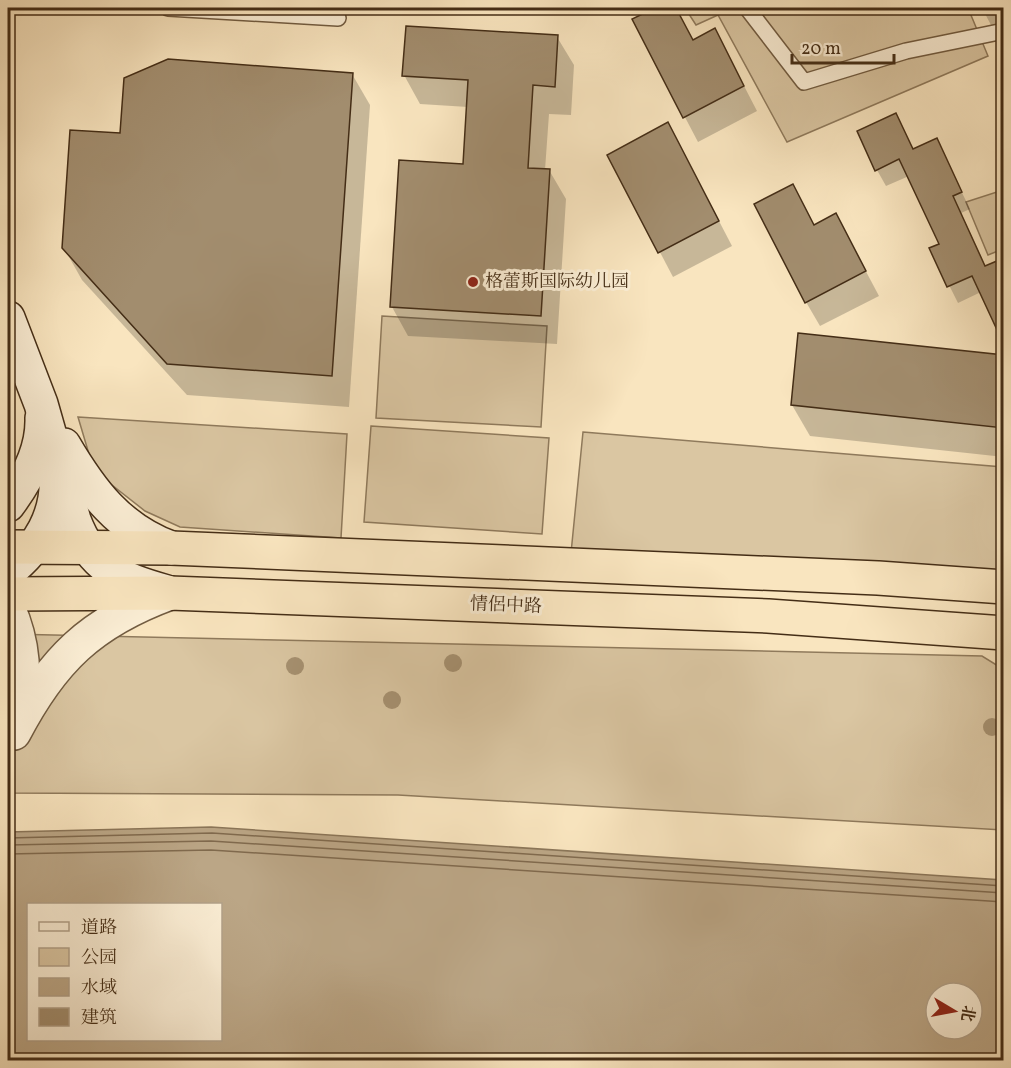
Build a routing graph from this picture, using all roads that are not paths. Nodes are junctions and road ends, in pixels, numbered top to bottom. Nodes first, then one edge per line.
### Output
1 (168, 8) edge
2 (747, 8) edge
3 (338, 18) dead end
4 (1004, 31) edge
5 (8, 318) edge
6 (41, 404) junction
7 (55, 454) junction
8 (8, 505) edge
9 (21, 547) edge
10 (87, 547) junction
11 (171, 548) junction
12 (8, 572) edge
13 (1004, 587) edge
14 (170, 593) junction
15 (8, 594) edge
16 (8, 607) edge
17 (1004, 633) edge
18 (11, 742) edge

1 - 3 lane
2 - 4 lane
5 - 6 main road
6 - 7 main road
6 - 8 main road
6 - 11 main road
7 - 9 main road
7 - 10 main road
9 - 10 highway
9 - 12 main road
10 - 11 highway
10 - 14 main road
11 - 13 highway
14 - 15 highway, 情侶中路
14 - 17 highway, 情侶中路
14 - 18 main road
16 - 18 main road

